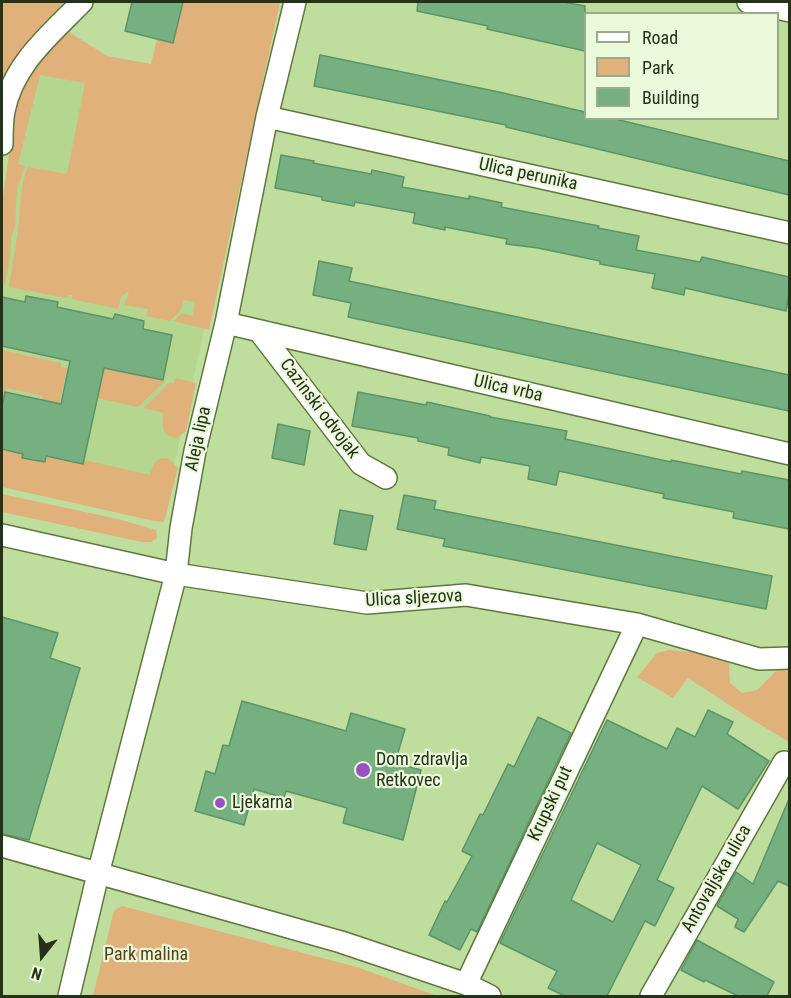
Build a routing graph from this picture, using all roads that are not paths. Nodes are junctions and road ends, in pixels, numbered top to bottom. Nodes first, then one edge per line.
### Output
1 (82, 2) edge
2 (295, 2) edge
3 (748, 2) edge
4 (789, 11) edge
5 (267, 117) junction
6 (2, 144) edge
7 (789, 233) edge
8 (226, 323) junction
9 (259, 331) junction
10 (789, 454) edge
11 (386, 478) dead end
12 (2, 535) edge
13 (176, 574) junction
14 (637, 624) junction
15 (789, 658) edge
16 (784, 762) dead end
17 (2, 846) edge
18 (98, 874) junction
19 (466, 984) junction
20 (69, 996) edge
21 (490, 996) edge
22 (651, 996) edge

1 - 6 street
2 - 5 street, Aleja lipa
3 - 4 street
5 - 7 street, Ulica perunika
5 - 8 street, Aleja lipa
8 - 9 street, Ulica vrba
8 - 13 street, Aleja lipa
9 - 10 street, Ulica vrba
9 - 11 street, Cazinski odvojak
12 - 13 street, Ulica sljezova
13 - 14 street, Ulica sljezova
13 - 18 street, Aleja lipa
14 - 15 street, Ulica sljezova
14 - 19 street, Krupski put
16 - 22 street, Antovaljska ulica
17 - 18 street
18 - 19 street
18 - 20 street, Aleja lipa
19 - 21 street

